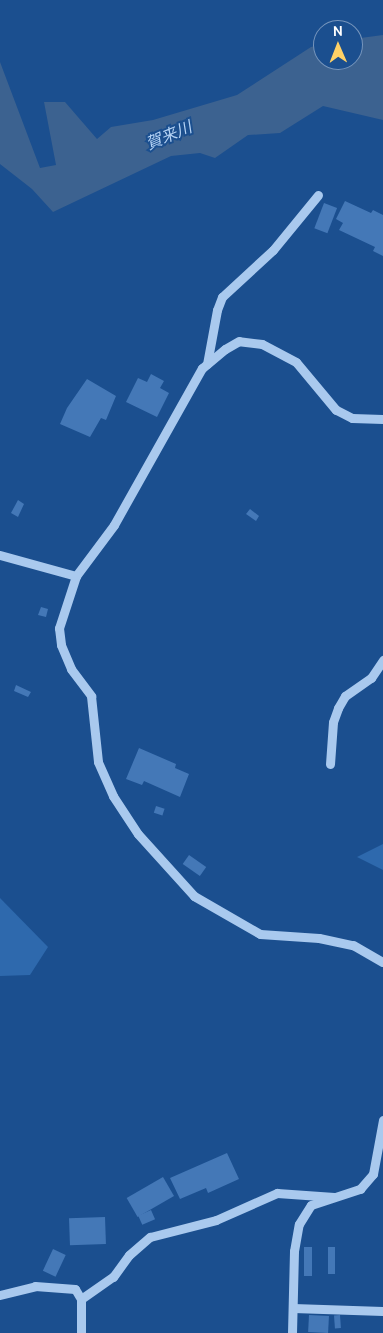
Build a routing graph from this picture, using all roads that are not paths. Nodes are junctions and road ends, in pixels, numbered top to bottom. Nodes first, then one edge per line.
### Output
1 (318, 195) dead end
2 (207, 364) junction
3 (383, 419) edge
4 (0, 555) edge
5 (76, 576) junction
6 (383, 660) edge
7 (330, 764) dead end
8 (383, 962) edge
9 (383, 1120) edge
10 (334, 1197) junction
11 (0, 1296) edge
12 (81, 1299) junction
13 (293, 1308) junction
14 (383, 1311) edge
15 (80, 1333) edge
16 (292, 1333) edge

1 - 2 street
2 - 3 street
2 - 5 street
4 - 5 street
5 - 8 street
6 - 7 street
9 - 10 street
10 - 12 street
10 - 13 street
11 - 12 street
12 - 15 street
13 - 14 street
13 - 16 street

